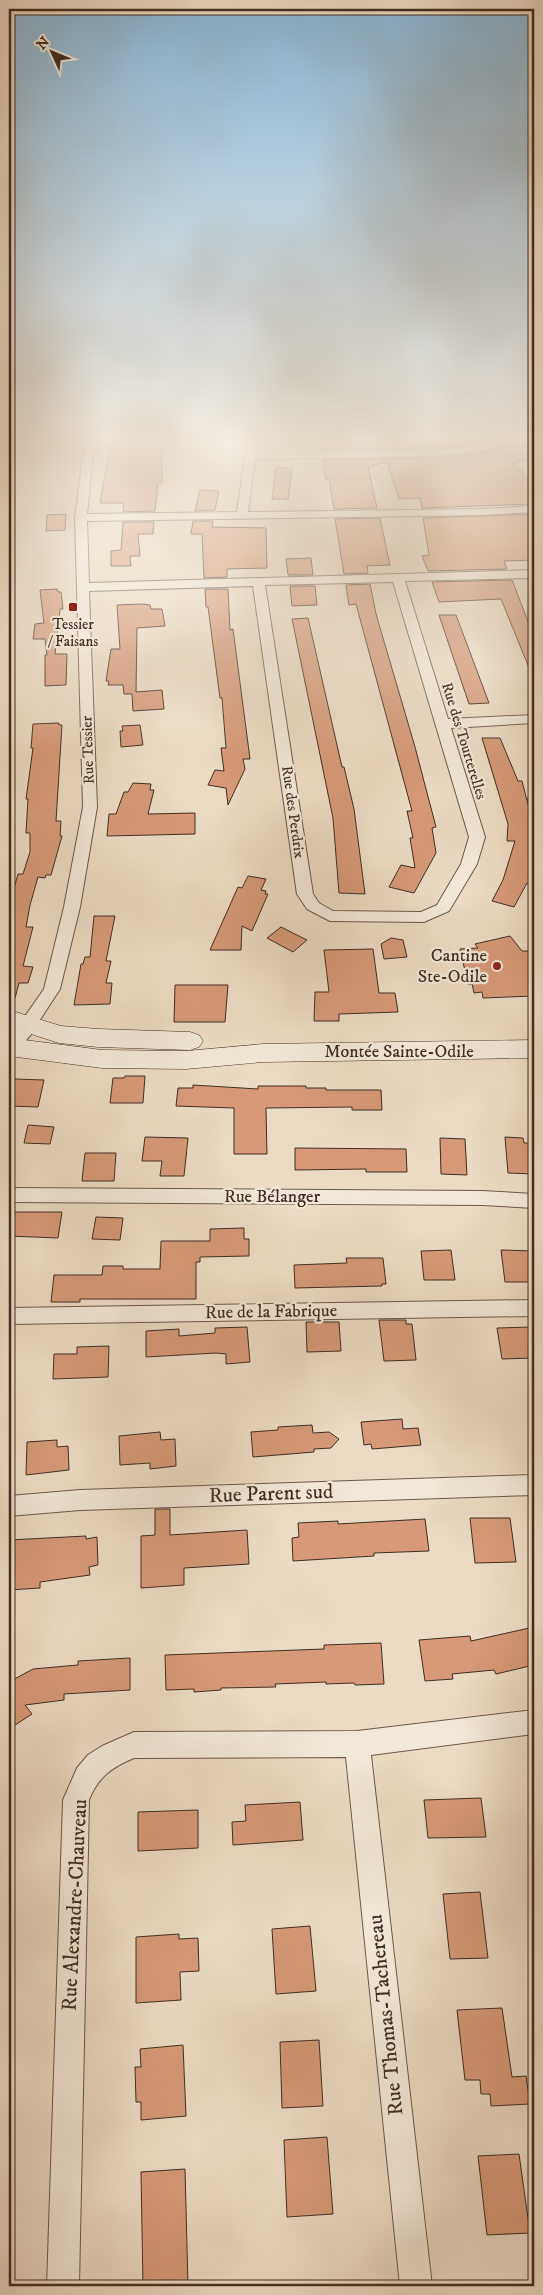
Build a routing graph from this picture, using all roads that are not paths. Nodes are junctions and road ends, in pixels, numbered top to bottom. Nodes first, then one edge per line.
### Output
1 (82, 543) edge
2 (534, 574) edge
3 (398, 578) junction
4 (258, 581) junction
5 (83, 587) junction
6 (534, 718) edge
7 (442, 724) junction
8 (443, 908) joint
9 (18, 1022) edge
10 (9, 1047) edge
11 (534, 1049) edge
12 (264, 1053) junction
13 (9, 1195) edge
14 (534, 1201) edge
15 (534, 1308) edge
16 (9, 1316) edge
17 (534, 1485) edge
18 (9, 1506) edge
19 (534, 1722) edge
20 (356, 1744) junction
21 (63, 2286) edge
22 (416, 2286) edge

1 - 5 street, Rue Tessier
2 - 3 street
3 - 4 street
3 - 7 street, Rue des Tourterelles
4 - 5 street
4 - 8 street, Rue des Perdrix
5 - 9 street, Rue Tessier
6 - 7 street
7 - 8 street, Rue des Tourterelles
9 - 10 street, Rue Tessier
9 - 12 main road, Montée Sainte-Odile
10 - 12 main road, Montée Sainte-Odile
11 - 12 main road, Montée Sainte-Odile
13 - 14 street, Rue Bélanger
15 - 16 street, Rue de la Fabrique
17 - 18 street, Rue Parent sud
19 - 20 street
20 - 21 street, Rue Alexandre-Chauveau
20 - 22 street, Rue Thomas-Tachereau

